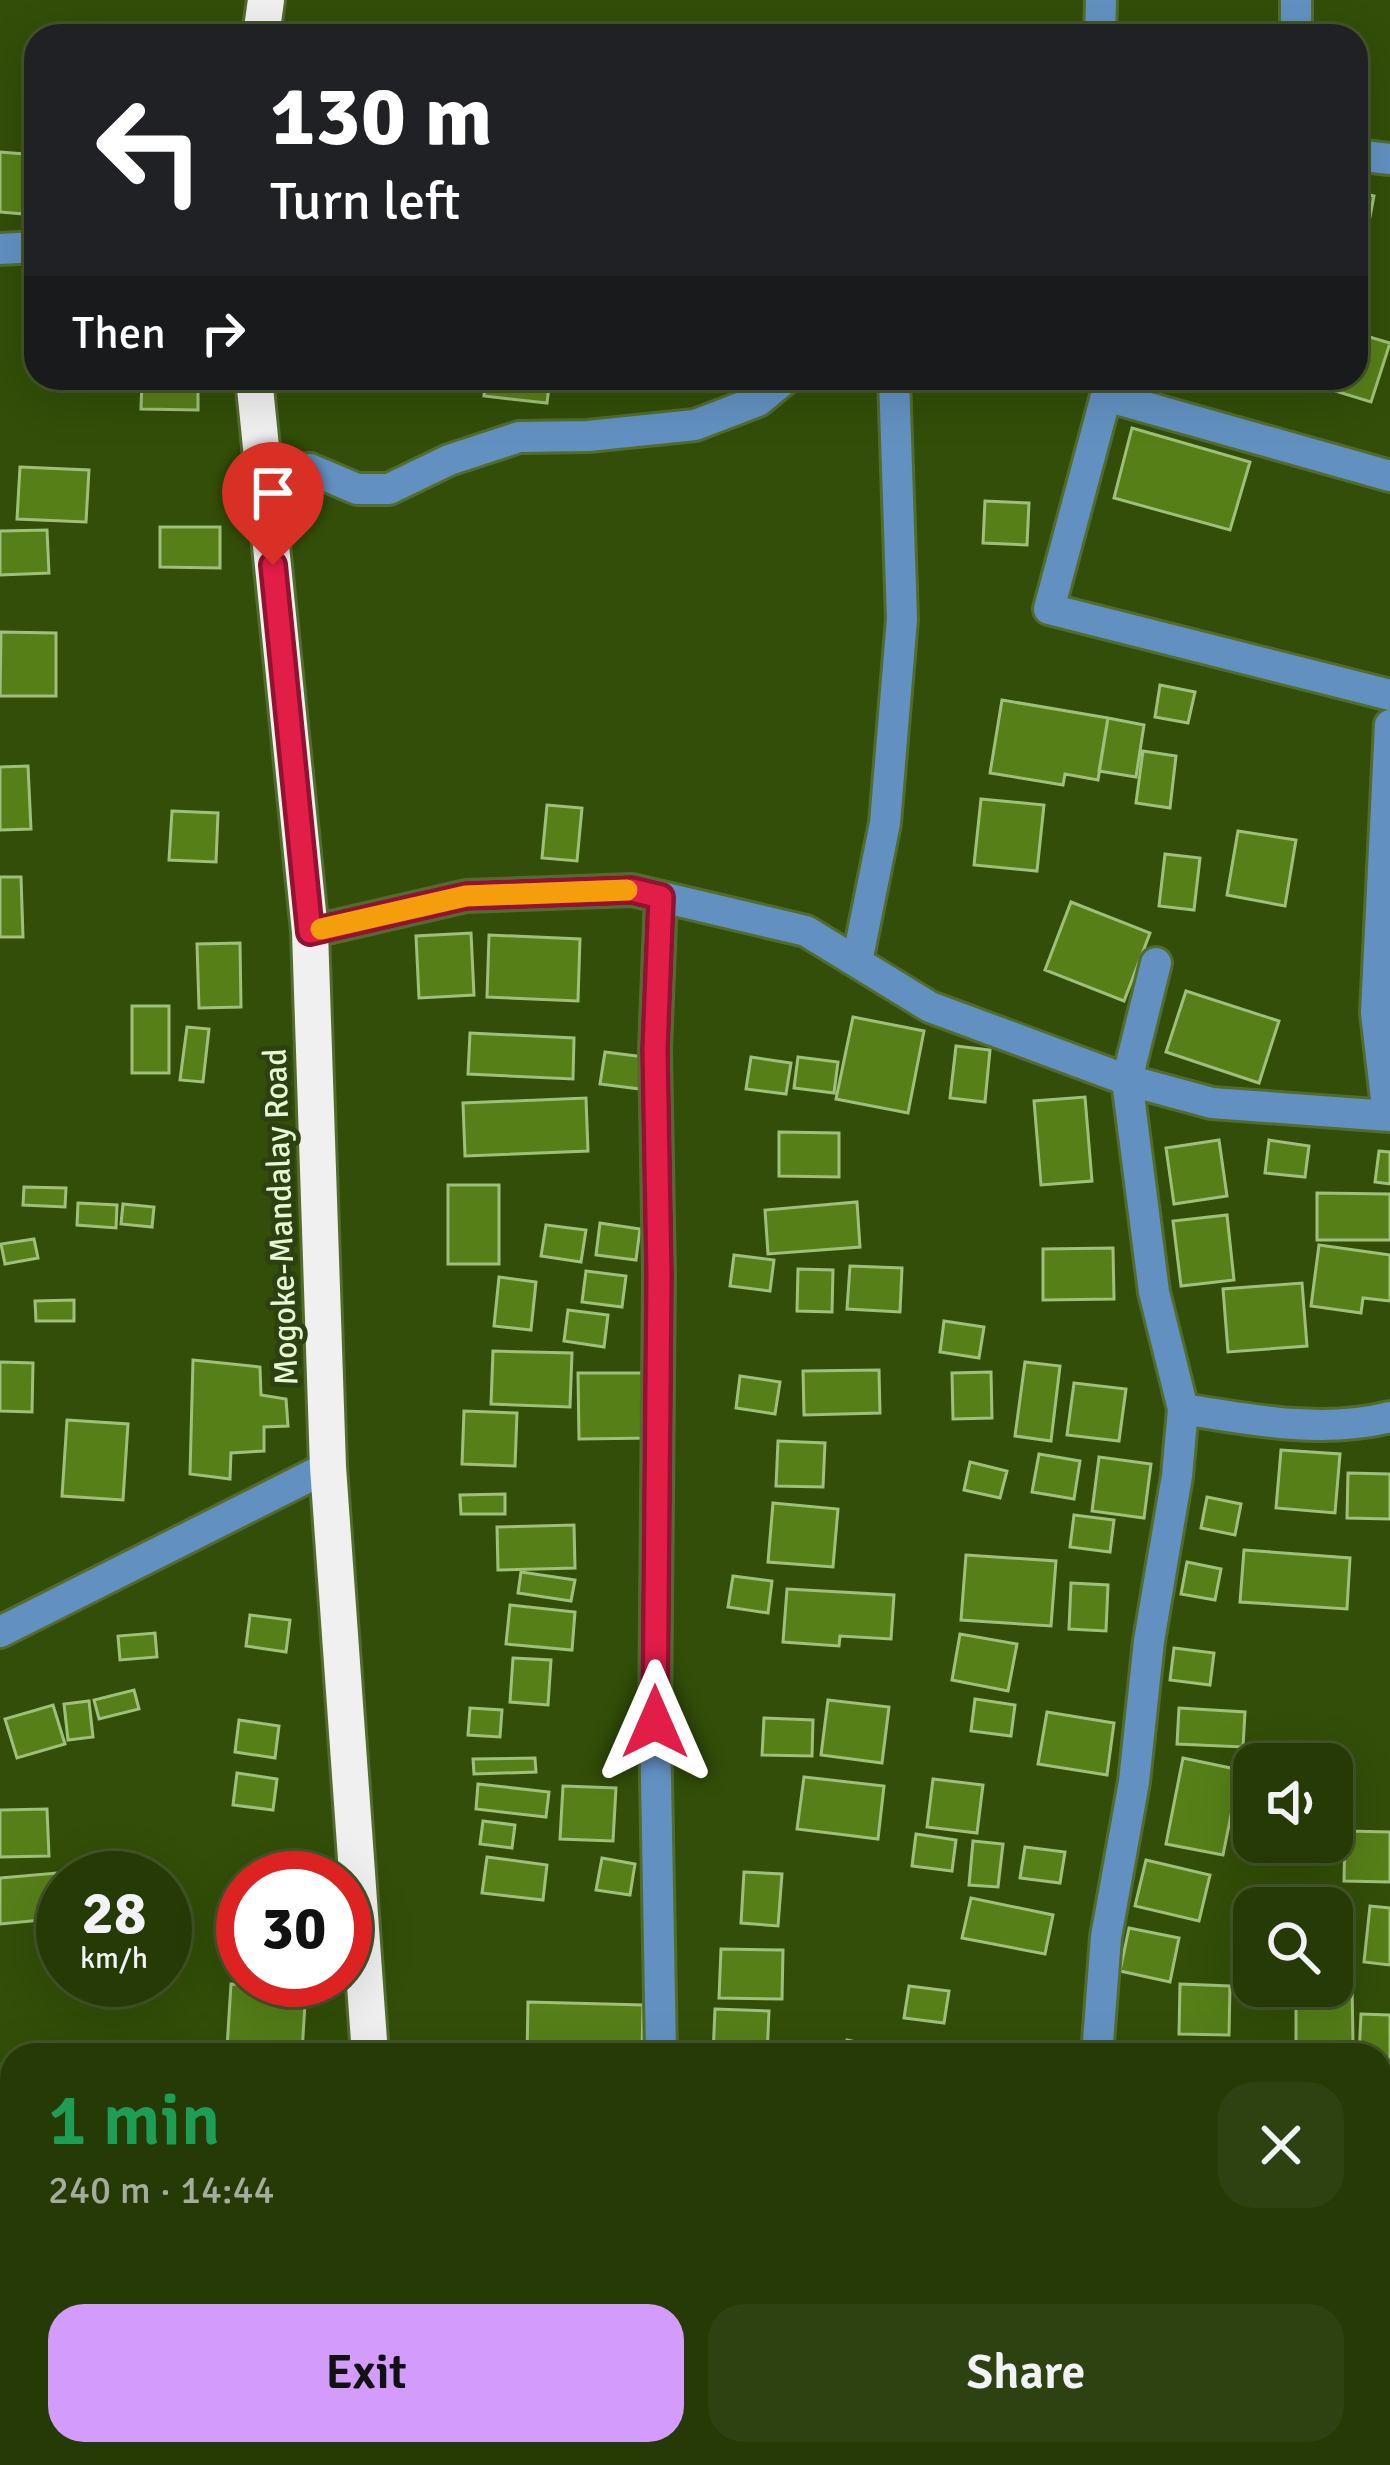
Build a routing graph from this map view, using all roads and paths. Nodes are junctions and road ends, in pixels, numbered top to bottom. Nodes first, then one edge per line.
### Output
1 (255, 390) edge
2 (771, 390) edge
3 (894, 390) edge
4 (264, 473) junction
5 (1390, 476) edge
6 (1390, 695) edge
7 (1390, 724) edge
8 (661, 897) junction
9 (310, 932) junction
10 (857, 962) junction
11 (1156, 963) dead end
12 (1127, 1080) junction
13 (1389, 1116) edge
14 (1183, 1409) junction
15 (1390, 1417) edge
16 (328, 1467) junction
17 (0, 1631) edge
18 (369, 2043) edge
19 (661, 2043) edge
20 (1098, 2043) edge

1 - 4 highway, Mogoke-Mandalay Road
2 - 4 street
3 - 10 street
4 - 9 highway, Mogoke-Mandalay Road
5 - 6 street
7 - 13 street
8 - 9 street
8 - 10 street
8 - 19 street
9 - 16 highway, Mogoke-Mandalay Road
10 - 12 street
11 - 12 street
12 - 13 street
12 - 14 street
14 - 15 street
14 - 20 street
16 - 17 street
16 - 18 highway, Mogoke-Mandalay Road

